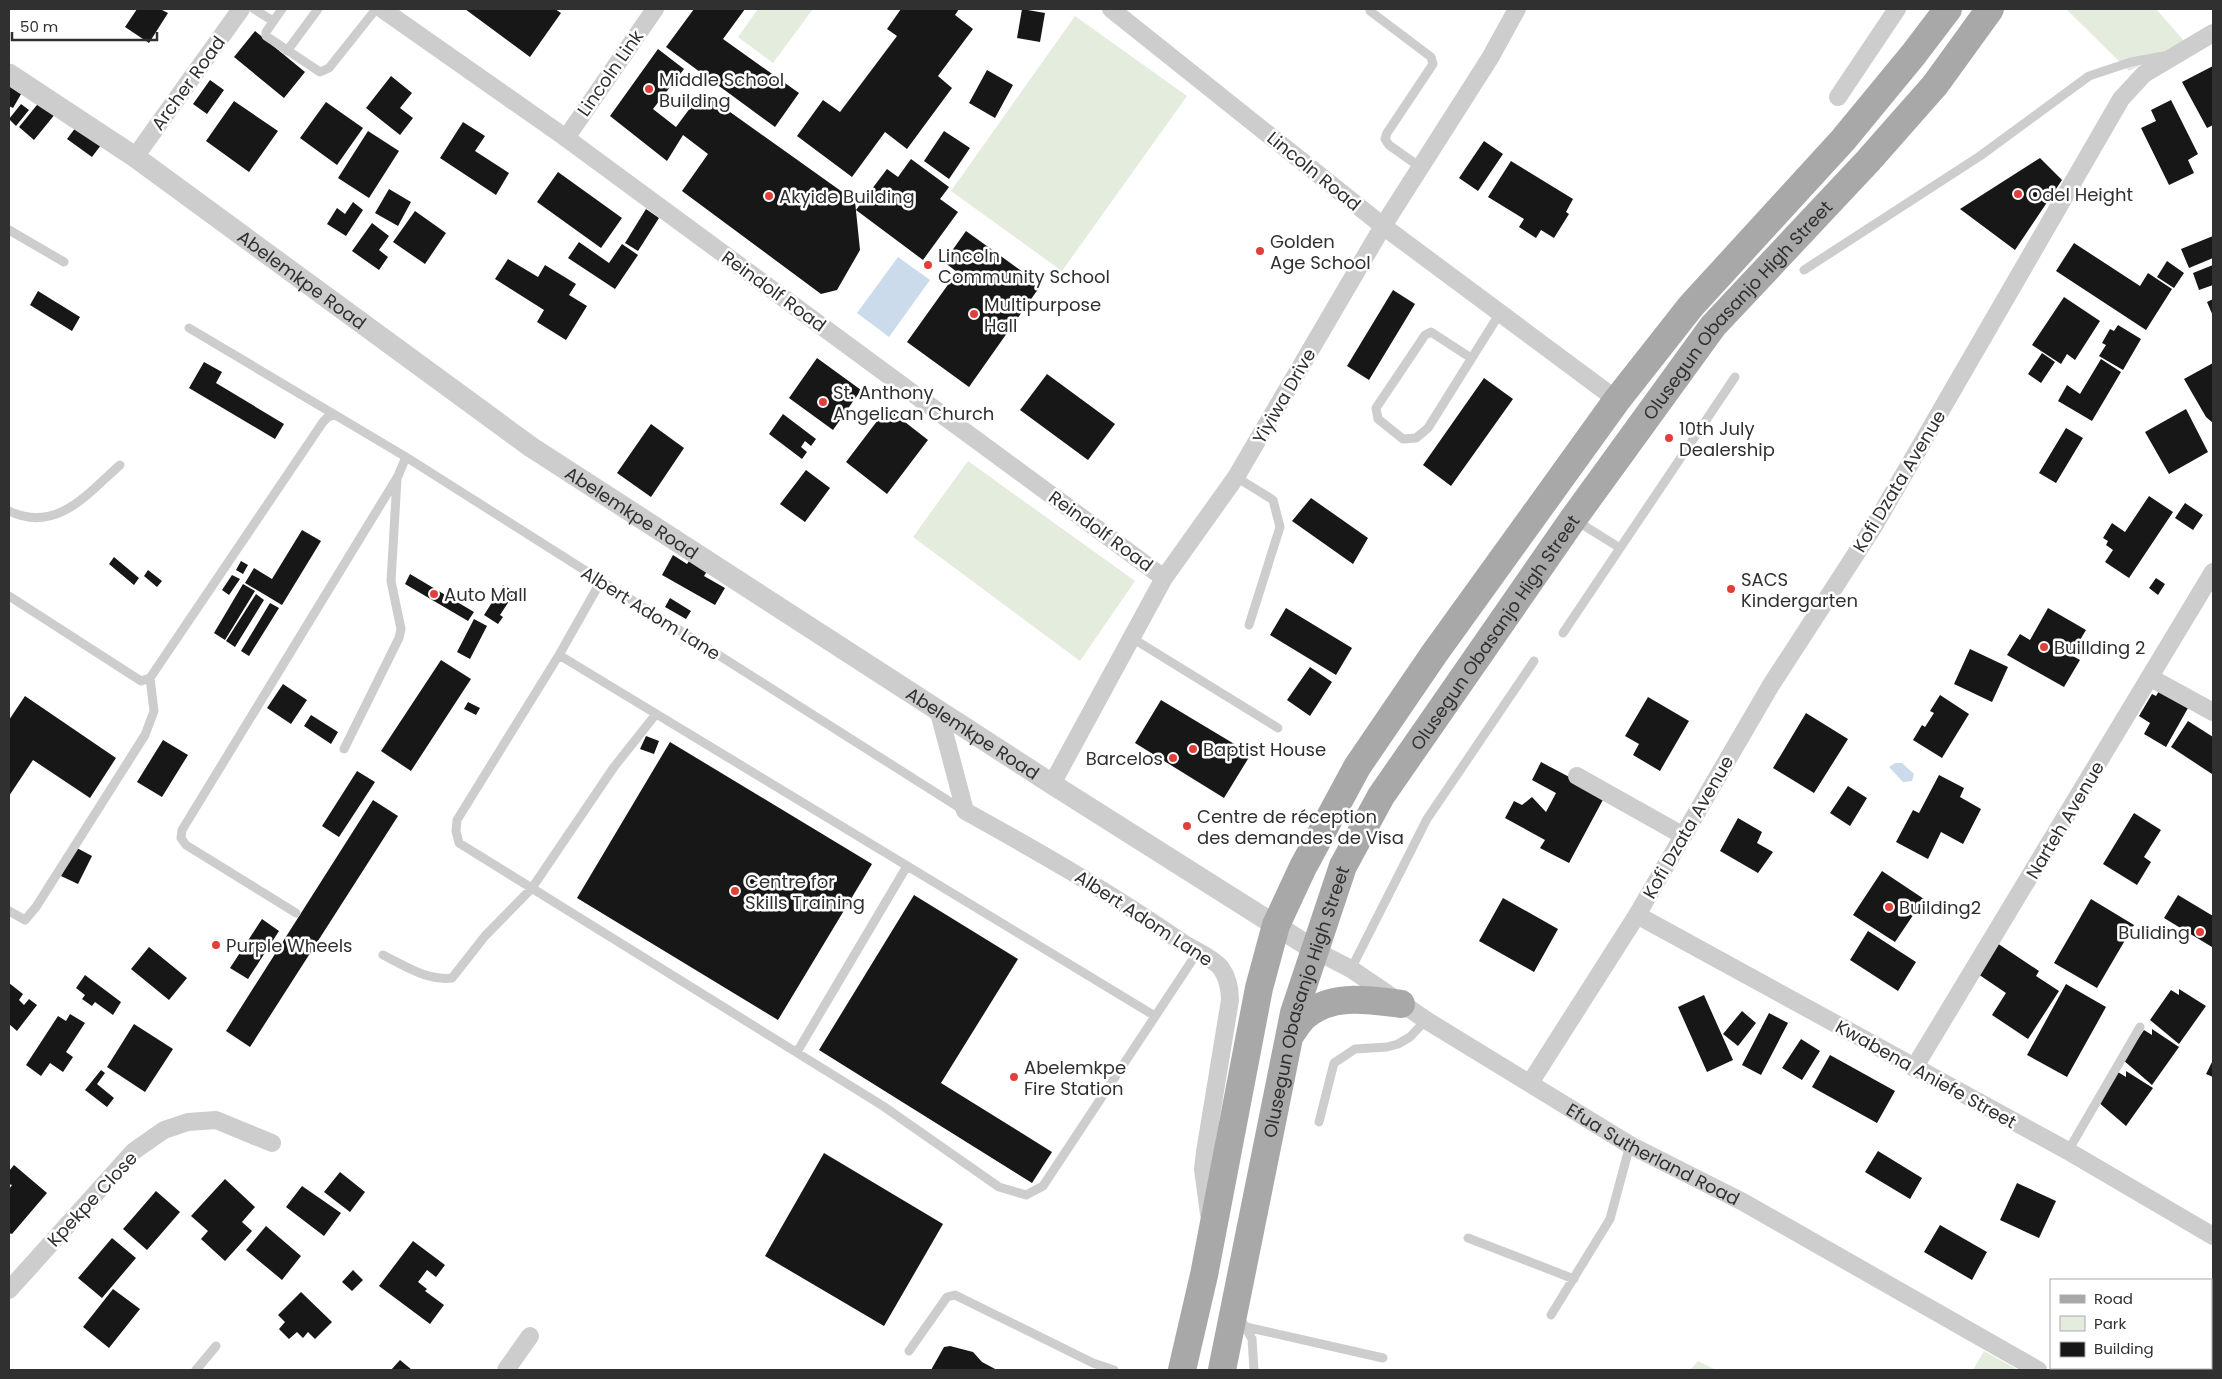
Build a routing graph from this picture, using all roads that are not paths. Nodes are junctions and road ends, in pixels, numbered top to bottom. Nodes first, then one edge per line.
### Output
1 (241, 9) edge
2 (254, 9) edge
3 (282, 9) edge
4 (318, 9) edge
5 (376, 9) edge
6 (382, 9) edge
7 (655, 9) edge
8 (1518, 9) edge
9 (1897, 9) edge
10 (1948, 9) edge
11 (1990, 9) edge
12 (1116, 10) edge
13 (1370, 11) dead end
14 (273, 21) junction
15 (2213, 33) edge
16 (287, 51) junction
17 (2174, 54) junction
18 (9, 74) edge
19 (1838, 97) dead end
20 (566, 138) junction
21 (135, 156) junction
22 (1420, 167) junction
23 (1383, 226) junction
24 (9, 230) edge
25 (64, 262) dead end
26 (1804, 270) dead end
27 (1500, 313) junction
28 (189, 328) dead end
29 (1471, 358) junction
30 (1735, 377) dead end
31 (1617, 400) junction
32 (335, 416) junction
33 (406, 457) junction
34 (120, 464) dead end
35 (398, 476) junction
36 (1236, 477) junction
37 (9, 511) edge
38 (1573, 519) junction
39 (1620, 548) junction
40 (2213, 572) edge
41 (1164, 578) junction
42 (601, 581) junction
43 (9, 596) edge
44 (1249, 625) dead end
45 (1563, 633) dead end
46 (1132, 638) junction
47 (559, 655) junction
48 (1534, 661) dead end
49 (150, 678) junction
50 (2151, 678) junction
51 (938, 709) junction
52 (2213, 712) edge
53 (656, 714) junction
54 (1278, 728) dead end
55 (344, 749) dead end
56 (1577, 776) dead end
57 (1052, 784) junction
58 (966, 811) junction
59 (1682, 835) junction
60 (907, 866) junction
61 (532, 888) junction
62 (9, 911) edge
63 (296, 913) dead end
64 (1637, 915) junction
65 (1276, 925) junction
66 (1316, 951) junction
67 (1197, 953) junction
68 (384, 955) dead end
69 (1350, 969) junction
70 (1400, 1004) junction
71 (1155, 1016) junction
72 (1426, 1020) junction
73 (2140, 1027) dead end
74 (1290, 1035) junction
75 (797, 1052) junction
76 (1914, 1068) junction
77 (1530, 1084) junction
78 (1320, 1122) dead end
79 (272, 1143) dead end
80 (1630, 1145) junction
81 (2068, 1151) junction
82 (1212, 1231) junction
83 (2213, 1236) edge
84 (1468, 1238) dead end
85 (1574, 1279) junction
86 (9, 1290) edge
87 (1551, 1315) dead end
88 (1239, 1319) junction
89 (530, 1336) dead end
90 (216, 1346) dead end
91 (909, 1352) dead end
92 (1383, 1358) dead end
93 (196, 1370) edge
94 (506, 1370) edge
95 (1114, 1370) edge
96 (1182, 1370) edge
97 (1222, 1370) edge
98 (1254, 1370) edge
99 (2038, 1370) edge

1 - 21 street, Archer Road
2 - 14 lane
3 - 14 lane
4 - 16 lane
5 - 16 lane
6 - 20 street, Reindolf Road
7 - 20 street, Lincoln Link
8 - 22 street, Yiyiwa Drive
9 - 19 street
10 - 31 main road, Olusegun Obasanjo High Street
11 - 38 main road, Olusegun Obasanjo High Street
12 - 23 street, Lincoln Road
13 - 22 lane
14 - 16 lane
15 - 17 street, Kofi Dzata Avenue
17 - 26 lane
17 - 59 street, Kofi Dzata Avenue
18 - 21 street, Abelemkpe Road
20 - 41 street, Reindolf Road
21 - 51 street, Abelemkpe Road
22 - 23 street, Yiyiwa Drive
23 - 27 street, Lincoln Road
23 - 36 street, Yiyiwa Drive
24 - 25 lane
27 - 29 lane
27 - 31 street, Lincoln Road
28 - 32 lane, Albert Adom Lane
29 - 29 lane
30 - 39 lane
31 - 65 main road, Olusegun Obasanjo High Street
32 - 33 lane, Albert Adom Lane
32 - 49 lane
33 - 35 lane
33 - 42 lane, Albert Adom Lane
34 - 37 lane
35 - 55 lane
35 - 63 lane
36 - 41 street, Yiyiwa Drive
36 - 44 lane
38 - 39 lane
38 - 66 main road, Olusegun Obasanjo High Street
39 - 45 lane
40 - 50 street, Narteh Avenue
41 - 46 street, Yiyiwa Drive
42 - 47 lane
42 - 58 lane, Albert Adom Lane
43 - 49 lane
46 - 54 lane
46 - 57 street, Yiyiwa Drive
47 - 53 lane
47 - 61 lane
48 - 69 lane
49 - 62 lane
50 - 52 street
50 - 76 street, Narteh Avenue
51 - 57 street, Abelemkpe Road
51 - 58 street
53 - 60 lane
53 - 61 lane
56 - 59 street
57 - 65 street, Abelemkpe Road
58 - 67 street, Albert Adom Lane
59 - 64 street, Kofi Dzata Avenue
60 - 71 lane
60 - 75 lane
61 - 68 lane
61 - 75 lane
64 - 76 street, Kwabena Aniefe Street
64 - 77 street, Kofi Dzata Avenue
65 - 66 street, Efua Sutherland Road
65 - 82 main road, Olusegun Obasanjo High Street
66 - 69 street, Efua Sutherland Road
66 - 74 main road, Olusegun Obasanjo High Street
67 - 71 lane
67 - 82 street, Albert Adom Lane
69 - 70 street, Efua Sutherland Road
70 - 72 street, Efua Sutherland Road
70 - 74 main road
71 - 75 lane
72 - 77 street, Efua Sutherland Road
72 - 78 lane
73 - 81 lane
74 - 88 main road, Olusegun Obasanjo High Street
76 - 81 street, Kwabena Aniefe Street
77 - 80 street, Efua Sutherland Road
79 - 86 street, Kpekpe Close
80 - 85 lane
80 - 99 street, Efua Sutherland Road
81 - 83 street, Kwabena Aniefe Street
82 - 96 main road, Olusegun Obasanjo High Street
84 - 85 lane
85 - 87 lane
88 - 92 lane
88 - 97 main road, Olusegun Obasanjo High Street
88 - 98 lane
89 - 94 street
90 - 93 lane
91 - 95 lane

